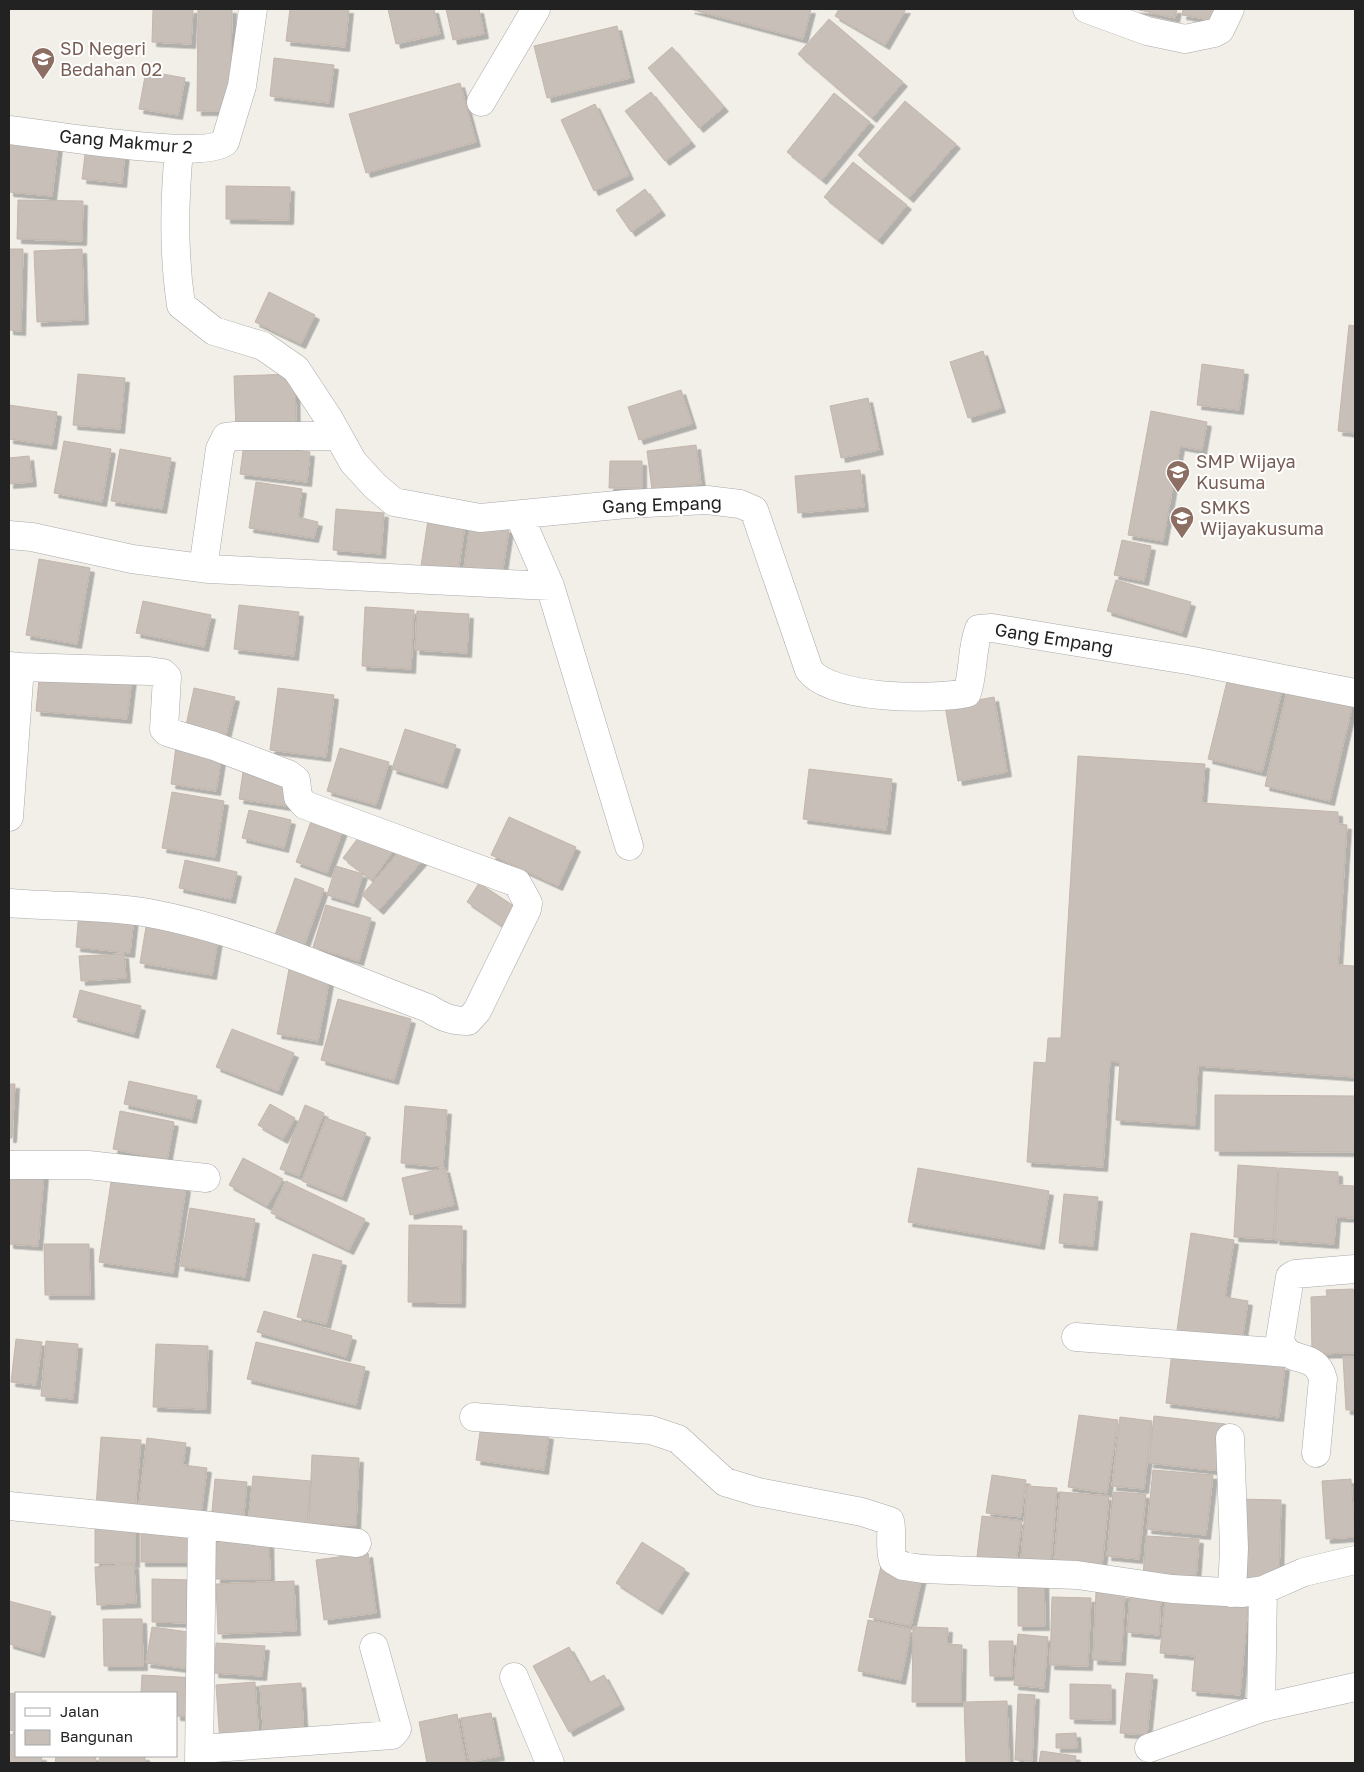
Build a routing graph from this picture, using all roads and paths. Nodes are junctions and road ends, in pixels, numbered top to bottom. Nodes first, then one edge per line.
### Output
1 (254, 9) edge
2 (536, 9) edge
3 (1087, 9) edge
4 (1230, 9) edge
5 (480, 102) dead end
6 (9, 130) edge
7 (179, 150) junction
8 (338, 436) junction
9 (518, 515) junction
10 (9, 535) edge
11 (202, 568) junction
12 (550, 586) junction
13 (14, 667) edge
14 (1355, 694) edge
15 (9, 817) edge
16 (629, 846) dead end
17 (9, 903) edge
18 (9, 1165) edge
19 (206, 1178) dead end
20 (1355, 1269) edge
21 (1076, 1337) dead end
22 (1288, 1353) junction
23 (474, 1417) dead end
24 (1230, 1438) dead end
25 (1316, 1453) dead end
26 (9, 1506) edge
27 (202, 1525) junction
28 (357, 1543) dead end
29 (1355, 1560) edge
30 (1263, 1590) junction
31 (1232, 1594) junction
32 (374, 1647) dead end
33 (514, 1677) dead end
34 (1355, 1688) edge
35 (1261, 1708) junction
36 (1150, 1748) dead end
37 (200, 1756) edge
38 (550, 1763) edge

1 - 7 street, Gang Makmur 2
2 - 5 street
3 - 4 street
6 - 7 street, Gang Makmur 2
7 - 8 street, Gang Empang
8 - 9 street, Gang Empang
8 - 11 street
9 - 12 street
9 - 14 street, Gang Empang
10 - 11 street
11 - 12 street
12 - 16 street
13 - 15 street
13 - 17 street
18 - 19 street
20 - 22 street
21 - 22 street
22 - 25 street
23 - 31 street
24 - 31 street
26 - 27 street
27 - 28 street
27 - 37 street
29 - 30 street
30 - 31 street
30 - 35 street
32 - 37 street
33 - 38 street
34 - 35 street
35 - 36 street

